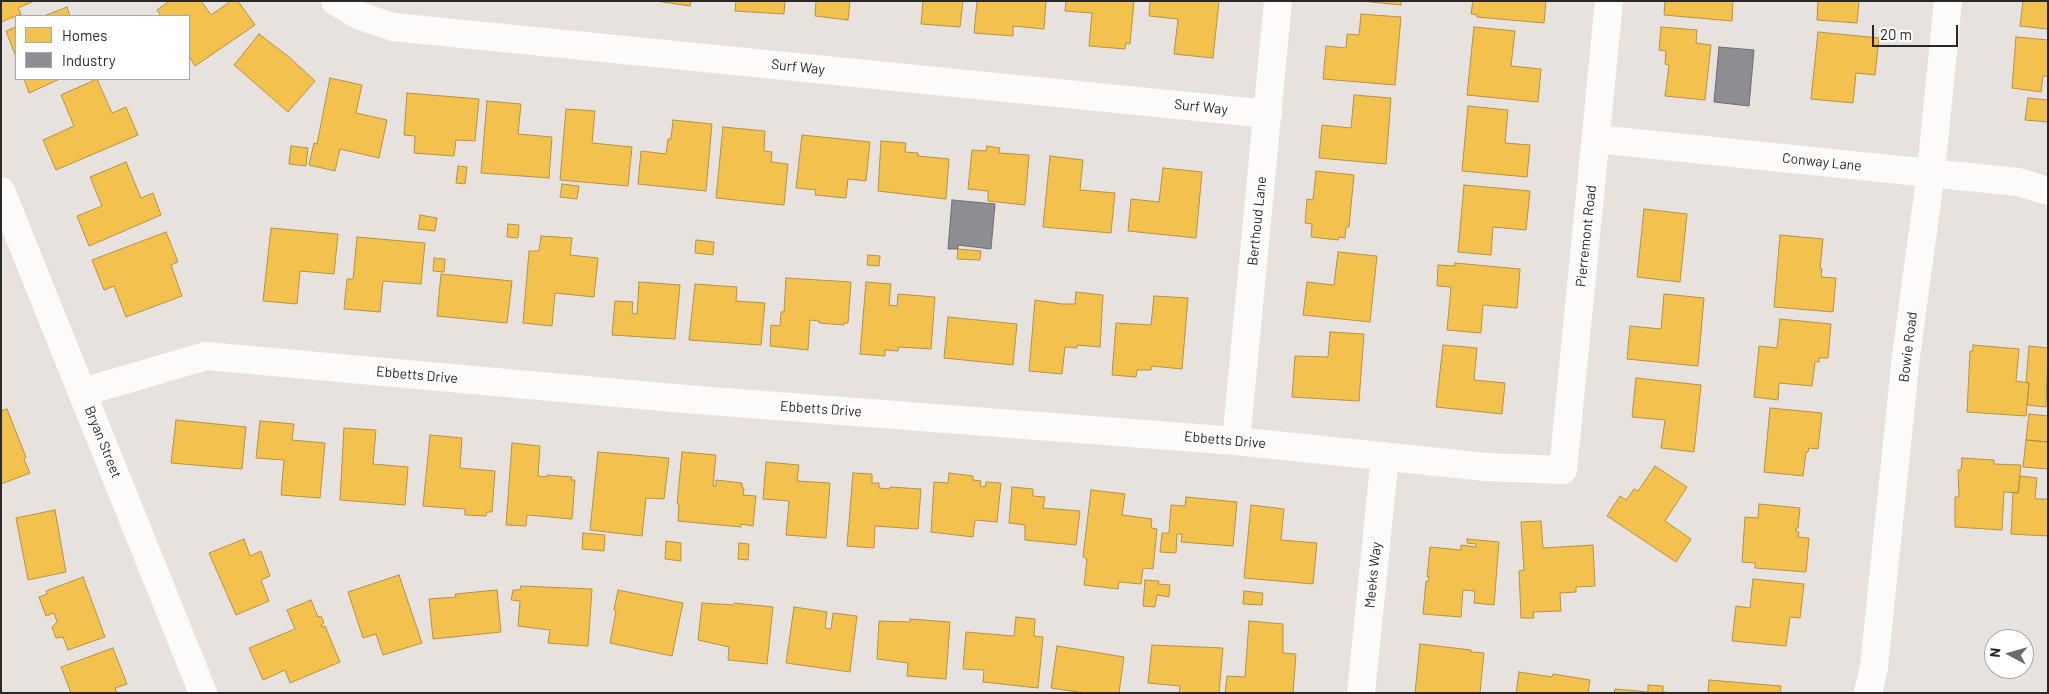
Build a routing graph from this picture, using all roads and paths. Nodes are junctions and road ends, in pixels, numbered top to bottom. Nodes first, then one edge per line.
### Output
1 (335, 1) edge
2 (1278, 1) edge
3 (1609, 1) edge
4 (1948, 1) edge
5 (1268, 114) junction
6 (1596, 139) junction
7 (1931, 172) junction
8 (1, 191) edge
9 (2048, 191) edge
10 (83, 392) junction
11 (1236, 441) junction
12 (1385, 456) junction
13 (1563, 470) joint
14 (203, 693) edge
15 (1361, 693) edge
16 (1868, 693) edge

1 - 5 street, Surf Way
2 - 5 street, Berthoud Lane
3 - 6 street, Pierremont Road
4 - 7 street, Bowie Road
5 - 11 street, Berthoud Lane
6 - 7 street, Conway Lane
6 - 13 street, Pierremont Road
7 - 9 street, Conway Lane
7 - 16 street, Bowie Road
8 - 10 street, Bryan Street
10 - 11 street, Ebbetts Drive
10 - 14 street, Bryan Street
11 - 12 street, Ebbetts Drive
12 - 13 street, Ebbetts Drive
12 - 15 street, Meeks Way

